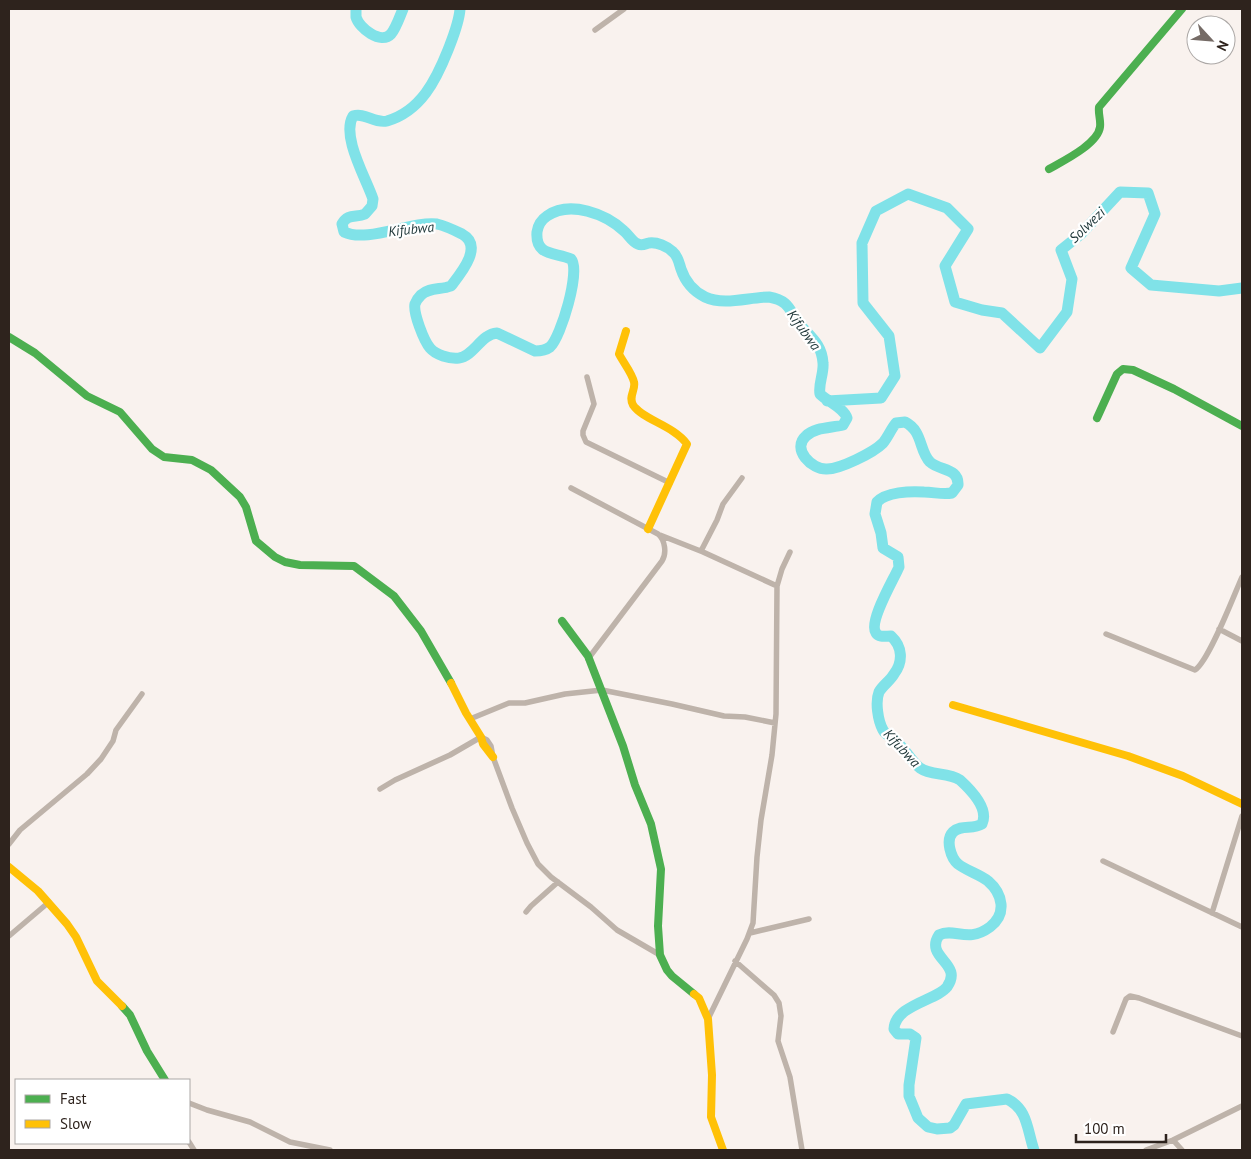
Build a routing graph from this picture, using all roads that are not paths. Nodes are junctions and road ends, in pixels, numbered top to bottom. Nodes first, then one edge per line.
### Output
1 (624, 9) edge
2 (1182, 9) edge
3 (595, 30) dead end
4 (1049, 169) dead end
5 (626, 331) dead end
6 (9, 337) edge
7 (587, 377) dead end
8 (1096, 418) dead end
9 (1242, 426) edge
10 (742, 478) dead end
11 (670, 482) junction
12 (571, 488) dead end
13 (648, 529) junction
14 (658, 534) junction
15 (701, 551) junction
16 (790, 552) dead end
17 (1242, 577) edge
18 (777, 586) junction
19 (562, 620) dead end
20 (1220, 629) junction
21 (1106, 634) dead end
22 (1242, 641) edge
23 (588, 658) junction
24 (602, 690) junction
25 (142, 694) dead end
26 (953, 705) dead end
27 (470, 720) junction
28 (775, 723) junction
29 (481, 737) junction
30 (493, 757) joint
31 (380, 789) dead end
32 (1242, 804) edge
33 (1242, 816) edge
34 (9, 844) edge
35 (1103, 861) dead end
36 (9, 867) edge
37 (558, 882) junction
38 (48, 902) junction
39 (526, 912) dead end
40 (1212, 913) junction
41 (810, 919) dead end
42 (1242, 927) edge
43 (750, 933) junction
44 (9, 936) edge
45 (660, 955) junction
46 (735, 962) junction
47 (708, 1019) junction
48 (1113, 1032) dead end
49 (1242, 1036) edge
50 (164, 1079) edge
51 (190, 1102) edge
52 (1242, 1106) edge
53 (1173, 1140) junction
54 (330, 1150) edge
55 (723, 1150) edge
56 (802, 1150) edge
57 (1146, 1150) edge
58 (1182, 1150) edge

1 - 3 street
2 - 4 street
5 - 11 street
6 - 27 street
7 - 11 street
8 - 9 street
10 - 15 street
11 - 13 street
12 - 13 street
13 - 14 street
14 - 15 street
14 - 23 street
15 - 18 street
16 - 18 street
17 - 20 street
18 - 28 street
19 - 23 street
20 - 21 street
20 - 22 street
23 - 24 street
24 - 27 street
24 - 28 street
24 - 45 street
25 - 34 street
26 - 32 street
27 - 29 street
28 - 43 street
29 - 30 street
29 - 31 street
30 - 37 street
33 - 40 street
35 - 40 street
36 - 38 street
37 - 39 street
37 - 45 street
38 - 44 street
38 - 50 street
40 - 42 street
41 - 43 street
43 - 46 street
45 - 47 street
46 - 47 street
46 - 56 street
47 - 55 street
48 - 49 street
51 - 54 street
52 - 53 street
53 - 57 street
53 - 58 street

